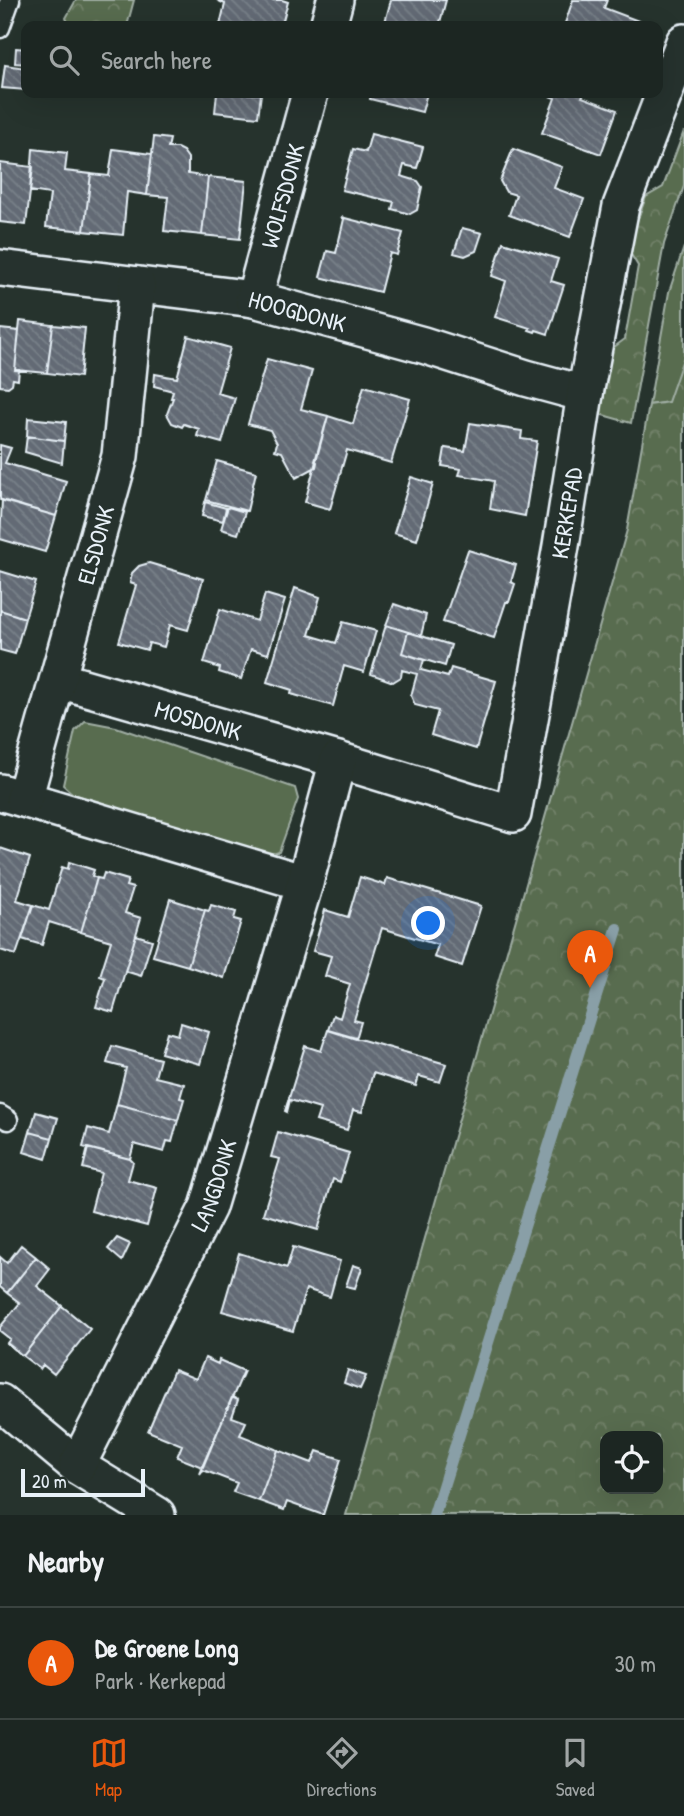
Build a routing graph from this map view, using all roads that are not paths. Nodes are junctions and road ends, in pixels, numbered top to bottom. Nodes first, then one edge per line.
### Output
1 (9, 0) edge
2 (335, 0) edge
3 (329, 21) edge
4 (0, 28) edge
5 (684, 41) edge
6 (663, 96) edge
7 (309, 98) edge
8 (662, 98) edge
9 (0, 268) edge
10 (137, 285) junction
11 (254, 299) junction
12 (585, 394) junction
13 (59, 680) junction
14 (338, 760) junction
15 (12, 795) edge
16 (305, 883) junction
17 (0, 1402) edge
18 (77, 1466) junction
19 (158, 1515) edge

1 - 4 lane
2 - 3 street
5 - 6 street, KERKEPAD
7 - 11 street, WOLFSDONK
8 - 12 street, KERKEPAD
9 - 10 street, HOOGDONK
10 - 11 street, HOOGDONK
10 - 13 street, ELSDONK
11 - 12 street, HOOGDONK
12 - 14 street, KERKEPAD
13 - 14 street, MOSDONK
13 - 15 street, ELSDONK
14 - 16 street, LANGDONK
15 - 16 street
16 - 18 street, LANGDONK
17 - 18 street
18 - 19 street

